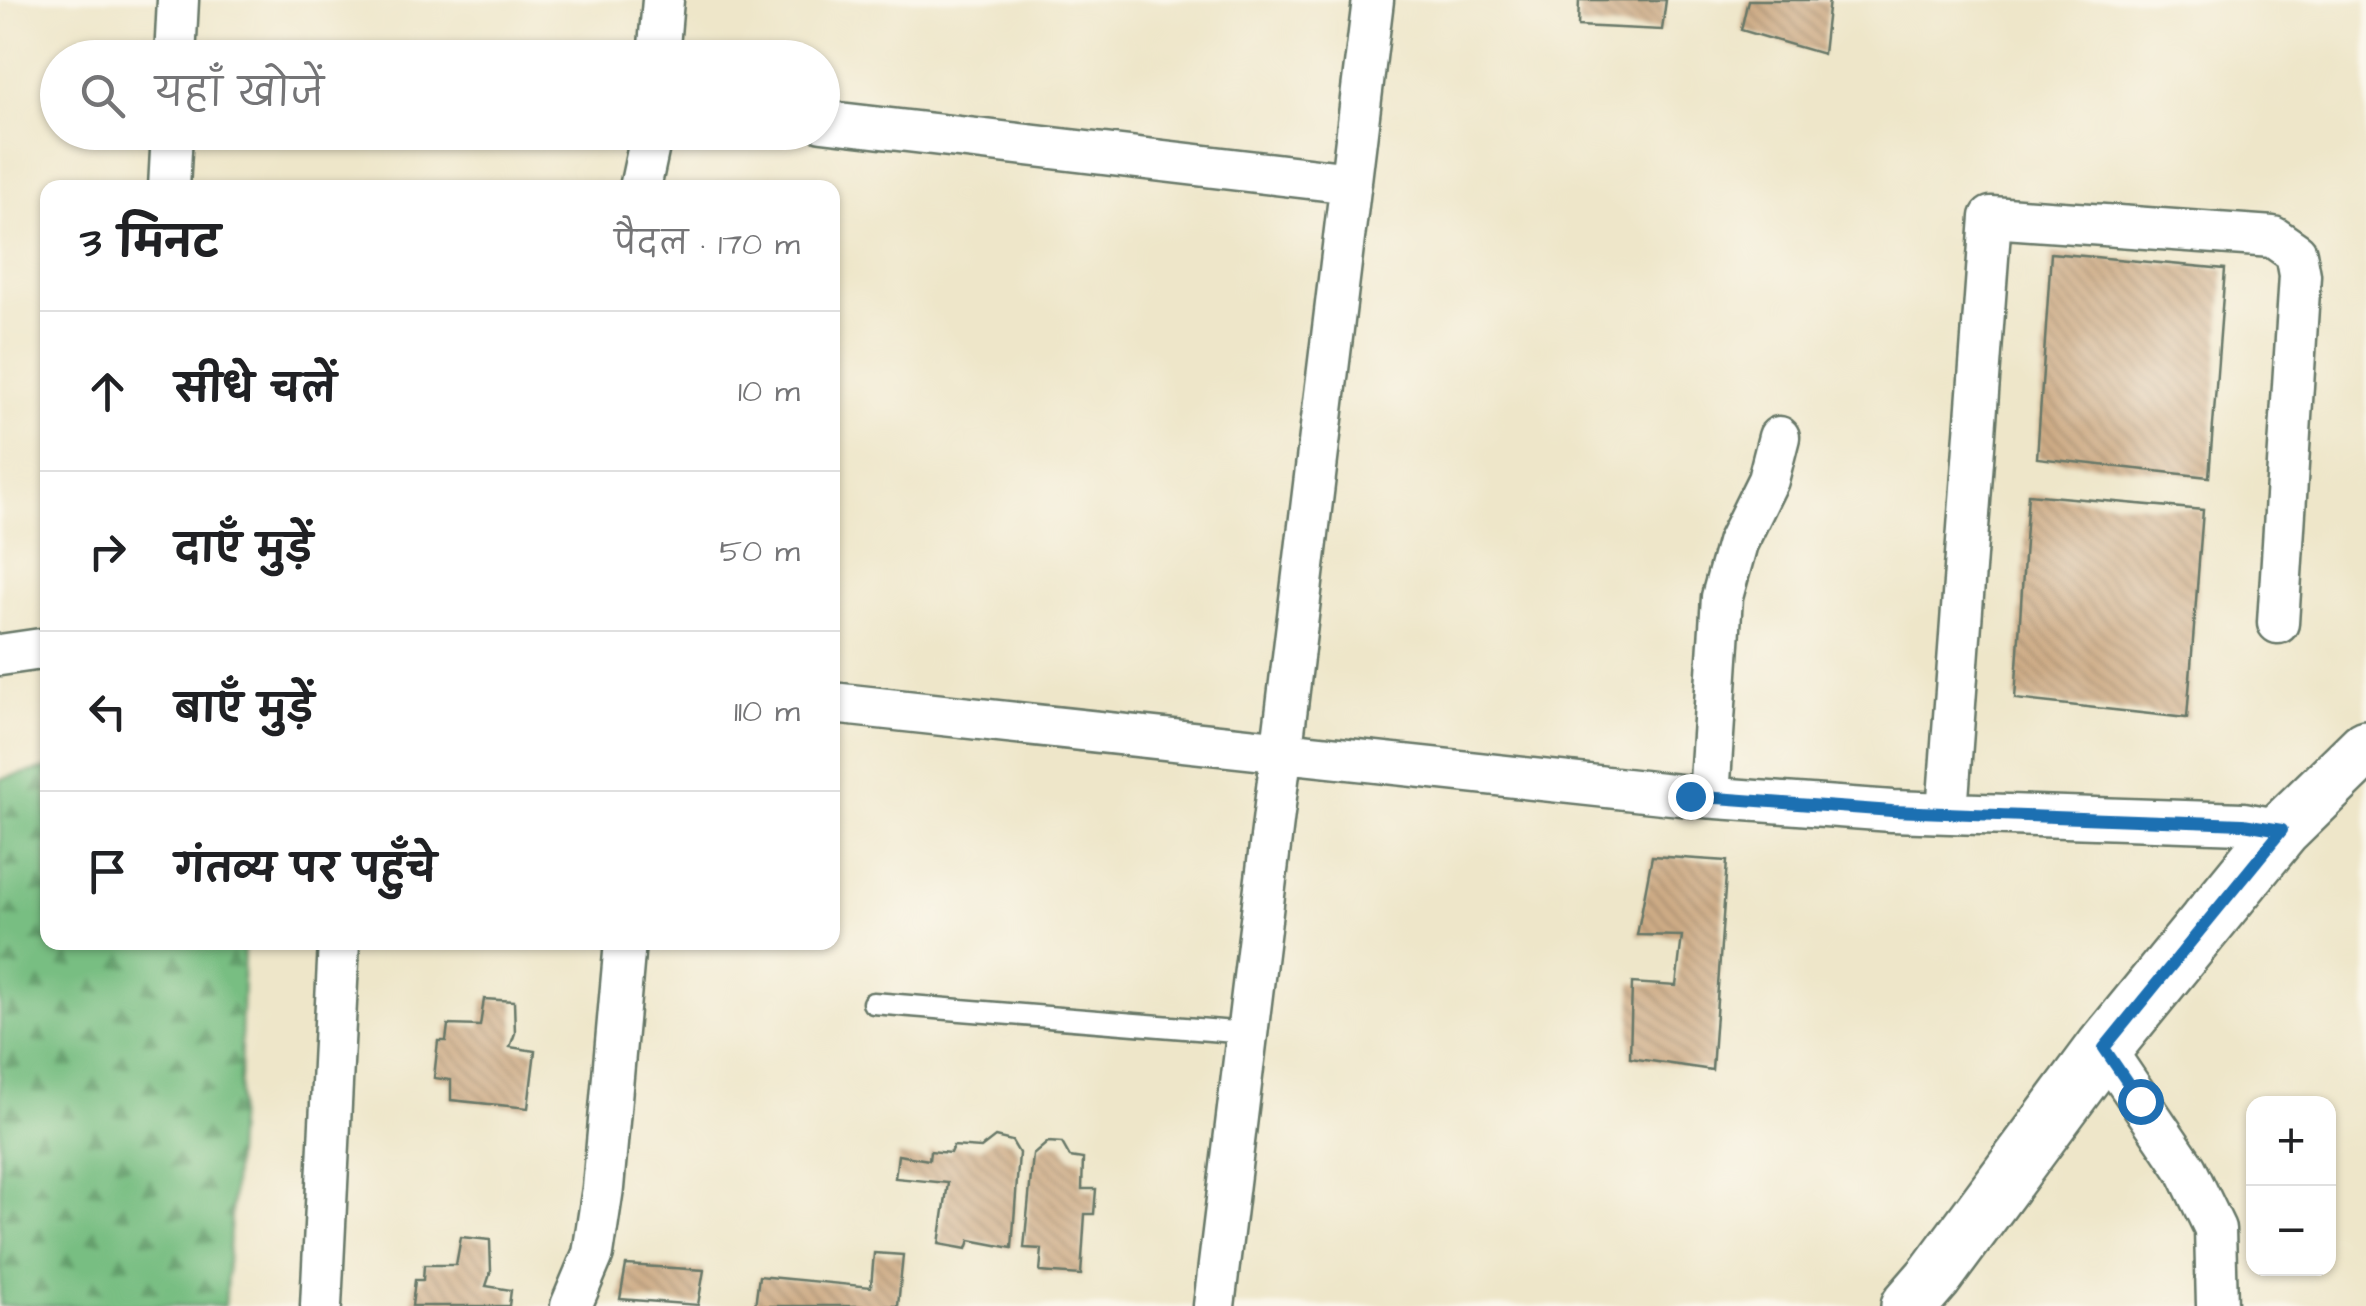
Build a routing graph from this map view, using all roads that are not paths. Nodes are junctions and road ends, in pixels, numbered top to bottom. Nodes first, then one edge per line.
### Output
1 (178, 0) edge
2 (663, 0) edge
3 (1373, 0) edge
4 (176, 40) edge
5 (660, 40) edge
6 (840, 123) edge
7 (171, 150) edge
8 (648, 150) edge
9 (169, 180) edge
10 (642, 180) edge
11 (1351, 183) junction
12 (1778, 437) dead end
13 (2278, 622) dead end
14 (40, 649) edge
15 (0, 655) edge
16 (840, 705) edge
17 (2366, 748) edge
18 (1282, 750) junction
19 (1709, 797) junction
20 (1947, 812) junction
21 (2282, 830) junction
22 (339, 950) edge
23 (625, 950) edge
24 (873, 1003) dead end
25 (1246, 1033) junction
26 (2104, 1048) junction
27 (321, 1306) edge
28 (572, 1306) edge
29 (1214, 1306) edge
30 (1909, 1306) edge
31 (2216, 1306) edge

1 - 4 street
2 - 5 street
3 - 11 street
6 - 11 street
7 - 9 street
8 - 10 street
11 - 18 street
12 - 19 street
13 - 20 street
14 - 15 street
16 - 18 street
17 - 21 main road
18 - 19 street
18 - 25 street
19 - 20 street
20 - 21 street
21 - 26 main road
22 - 27 street
23 - 28 street
24 - 25 lane
25 - 29 street
26 - 30 main road
26 - 31 street

